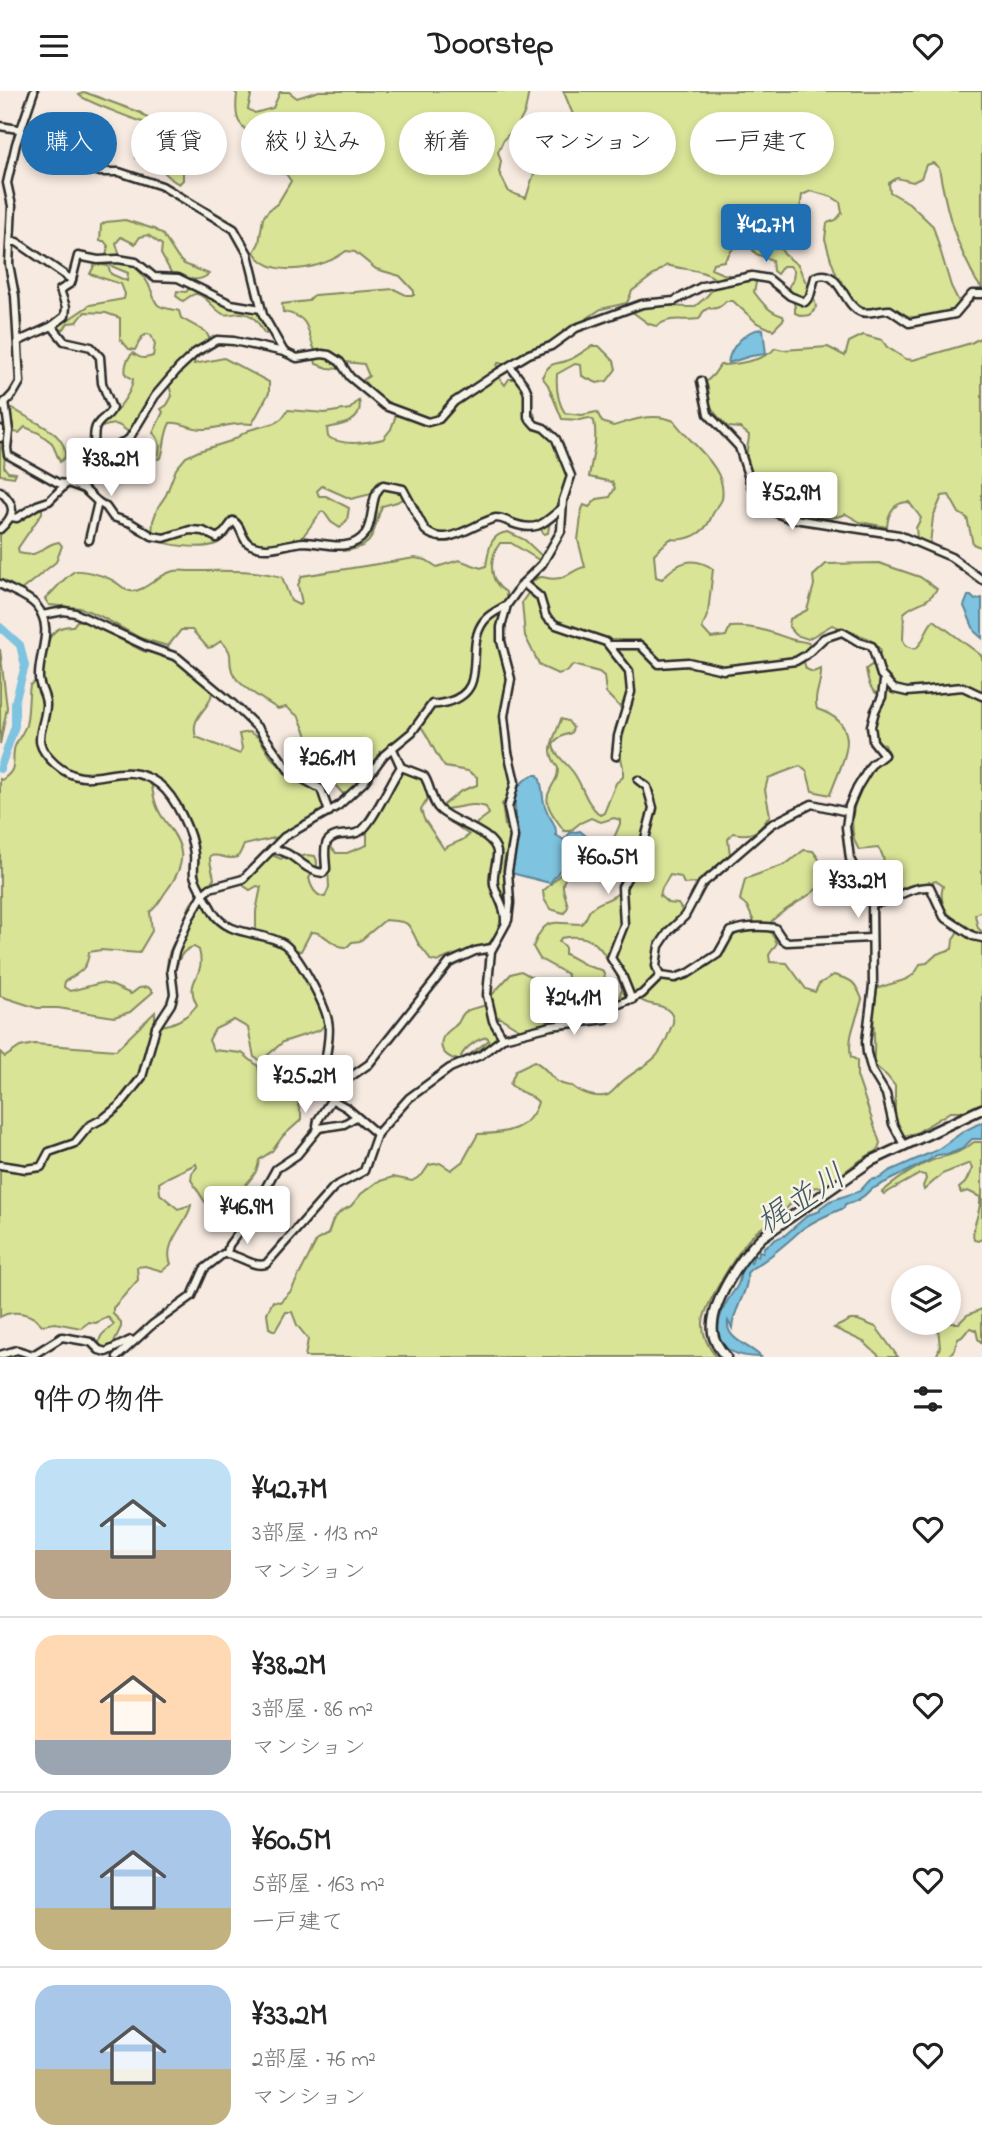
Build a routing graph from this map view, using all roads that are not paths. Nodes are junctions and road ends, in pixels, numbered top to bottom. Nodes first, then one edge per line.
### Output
1 (34, 91) edge
2 (0, 127) edge
3 (20, 130) junction
4 (11, 242) junction
5 (72, 280) junction
6 (982, 294) edge
7 (261, 309) junction
8 (52, 326) junction
9 (19, 341) junction
10 (284, 352) junction
11 (510, 366) junction
12 (701, 381) dead end
13 (2, 405) edge
14 (0, 429) edge
15 (0, 438) edge
16 (96, 459) junction
17 (67, 483) junction
18 (0, 491) edge
19 (98, 502) junction
20 (562, 508) junction
21 (11, 517) junction
22 (0, 529) edge
23 (89, 540) dead end
24 (982, 580) edge
25 (0, 583) edge
26 (523, 583) junction
27 (507, 605) junction
28 (42, 615) junction
29 (611, 645) junction
30 (884, 681) junction
31 (982, 696) edge
32 (392, 747) junction
33 (616, 755) dead end
34 (401, 767) junction
35 (638, 780) dead end
36 (329, 812) junction
37 (848, 812) junction
38 (273, 849) junction
39 (204, 894) junction
40 (872, 904) junction
41 (499, 936) junction
42 (871, 938) junction
43 (982, 938) edge
44 (492, 948) junction
45 (660, 976) junction
46 (632, 1000) junction
47 (503, 1038) junction
48 (331, 1099) junction
49 (982, 1109) edge
50 (356, 1117) junction
51 (319, 1128) junction
52 (377, 1134) junction
53 (904, 1145) junction
54 (0, 1165) edge
55 (227, 1253) junction
56 (133, 1340) junction
57 (0, 1355) edge
58 (117, 1357) edge
59 (726, 1357) edge

1 - 3 street
2 - 3 street
3 - 4 street
3 - 7 street
4 - 5 street
4 - 9 street
5 - 7 street
5 - 8 street
6 - 11 street
7 - 10 street
8 - 9 street
8 - 16 street
9 - 13 street
10 - 11 street
10 - 16 street
11 - 20 street
12 - 24 street
13 - 17 street
14 - 15 street
16 - 17 street
17 - 19 street
17 - 21 street
18 - 21 street
19 - 20 street
19 - 23 street
20 - 26 street
21 - 22 street
25 - 28 street
26 - 27 street
26 - 29 street
27 - 32 street
27 - 41 street
28 - 36 street
28 - 39 street
29 - 30 street
29 - 33 street
30 - 31 street
30 - 37 street
32 - 34 street
32 - 36 street
34 - 38 street
34 - 41 street
35 - 46 street
36 - 38 street
37 - 40 street
37 - 45 street
38 - 39 street
39 - 48 street
39 - 54 street
40 - 42 street
40 - 43 street
41 - 44 street
42 - 45 street
42 - 53 street
44 - 47 street
44 - 48 street
45 - 46 street
46 - 47 street
47 - 52 street
48 - 50 street
48 - 51 street
49 - 53 main road
50 - 51 street
50 - 52 street
51 - 55 street
52 - 55 street
53 - 59 main road
55 - 56 street
56 - 57 street
56 - 58 street

